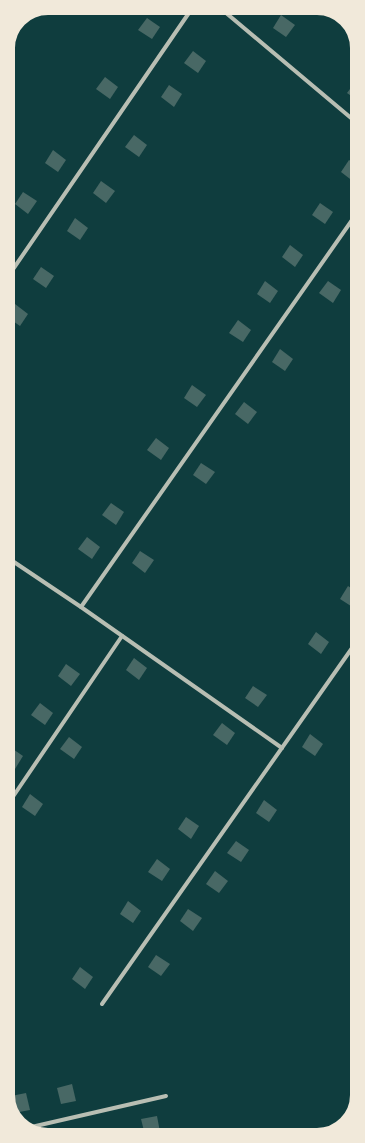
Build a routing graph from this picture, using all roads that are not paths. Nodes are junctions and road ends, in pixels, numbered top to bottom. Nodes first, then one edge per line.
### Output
1 (188, 14) edge
2 (227, 14) edge
3 (351, 118) edge
4 (351, 222) edge
5 (14, 268) edge
6 (14, 562) edge
7 (81, 607) junction
8 (122, 636) junction
9 (351, 650) edge
10 (282, 748) junction
11 (14, 795) edge
12 (102, 1004) dead end
13 (166, 1096) dead end
14 (35, 1126) edge

1 - 5 street
2 - 3 street
4 - 7 street
6 - 7 street
7 - 8 street
8 - 10 street
8 - 11 street
9 - 10 street
10 - 12 street
13 - 14 street

